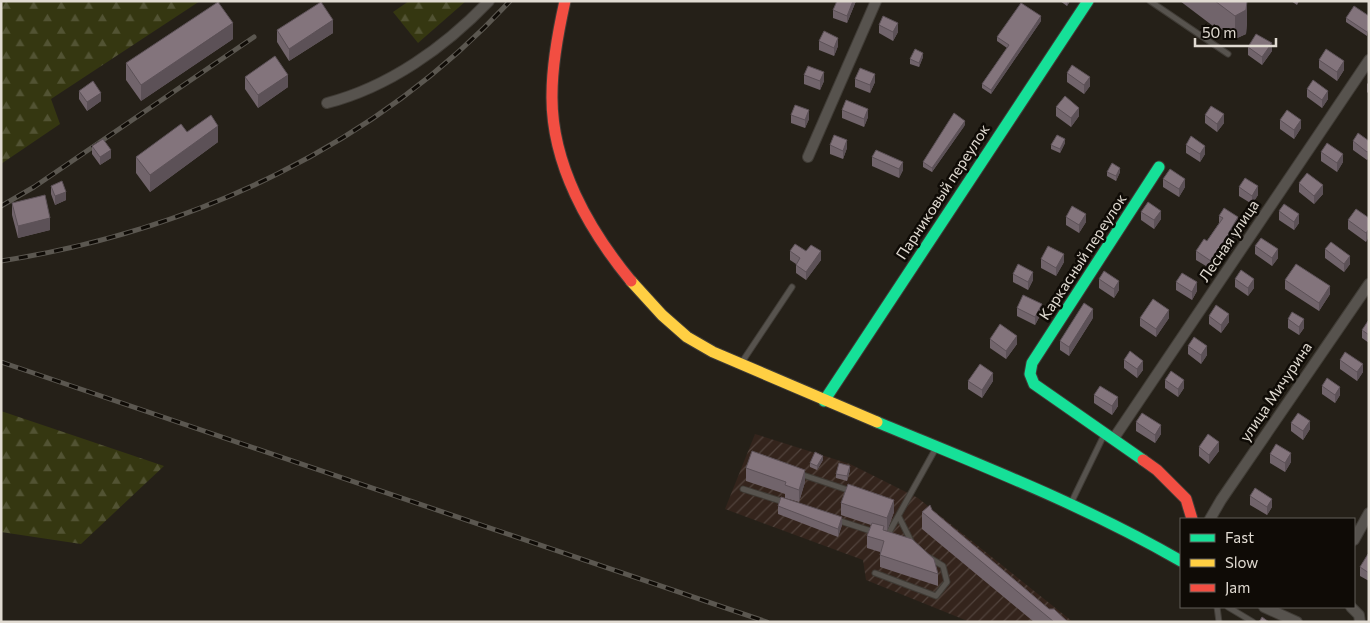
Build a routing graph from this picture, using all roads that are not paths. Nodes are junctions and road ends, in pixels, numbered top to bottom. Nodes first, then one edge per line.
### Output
1 (489, 1) edge
2 (565, 1) edge
3 (876, 1) edge
4 (1088, 1) edge
5 (1150, 1) edge
6 (1228, 54) dead end
7 (1369, 60) edge
8 (327, 103) dead end
9 (808, 157) dead end
10 (1159, 167) dead end
11 (1369, 284) edge
12 (792, 287) dead end
13 (740, 365) junction
14 (824, 400) junction
15 (1109, 435) junction
16 (936, 448) junction
17 (795, 472) edge
18 (743, 489) dead end
19 (858, 494) edge
20 (789, 504) edge
21 (1071, 504) junction
22 (894, 506) edge
23 (903, 509) junction
24 (1369, 513) edge
25 (899, 517) junction
26 (1192, 518) edge
27 (1211, 518) edge
28 (834, 519) edge
29 (1355, 538) edge
30 (916, 550) edge
31 (922, 554) edge
32 (1180, 561) edge
33 (875, 573) dead end
34 (1217, 608) edge
35 (1230, 608) edge
36 (1266, 608) edge
37 (1352, 608) edge
38 (1219, 622) edge
39 (1253, 622) edge
40 (1297, 622) edge
41 (1360, 622) edge

1 - 8 street
2 - 13 street
3 - 9 street
4 - 14 street, Парниковый переулок
5 - 6 lane
7 - 15 street, Лесная улица
10 - 15 street, Каркасный переулок
11 - 27 street, улица Мичурина
12 - 13 lane
13 - 14 street
14 - 16 street
15 - 21 lane
15 - 26 street
16 - 21 street
16 - 23 lane
17 - 19 lane
18 - 20 lane
21 - 32 street
22 - 23 lane
23 - 25 lane
24 - 29 street
25 - 28 lane
25 - 30 lane
31 - 33 lane
34 - 38 lane
35 - 39 lane
36 - 40 street
37 - 41 street

